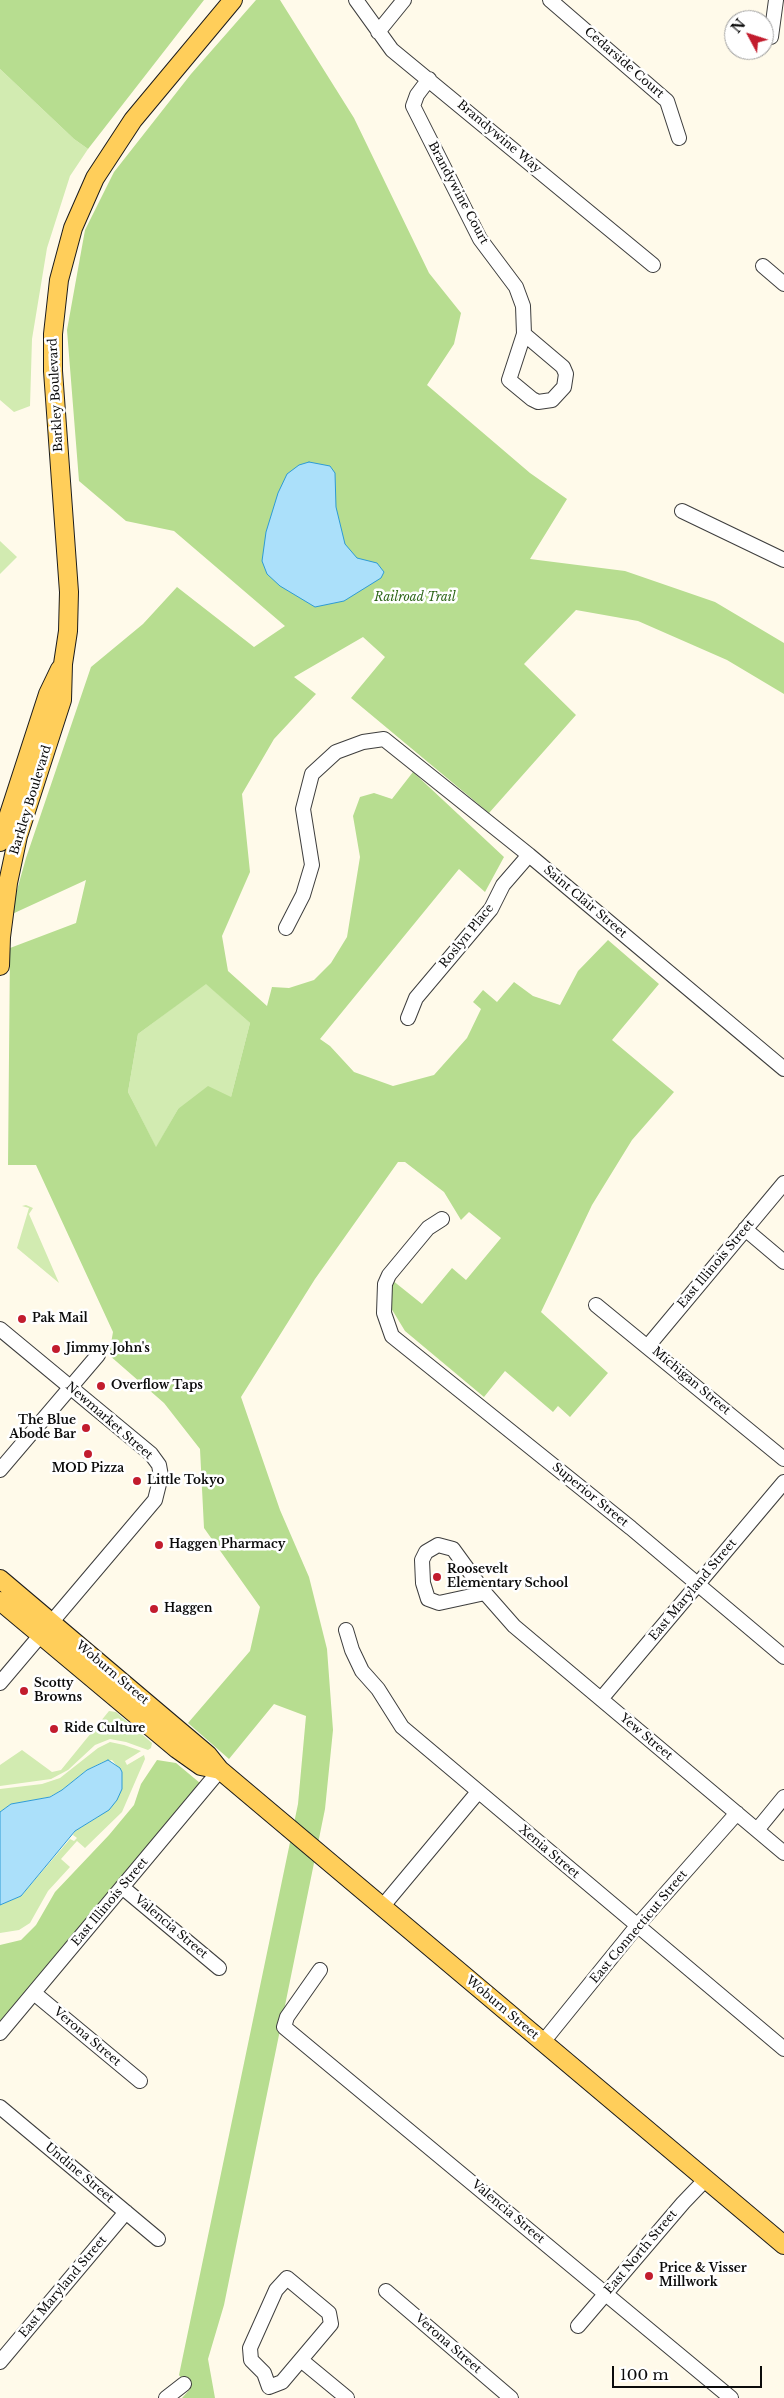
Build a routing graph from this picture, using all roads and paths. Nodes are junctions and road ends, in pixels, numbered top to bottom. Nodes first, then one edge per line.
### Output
1 (233, 0) edge
2 (356, 0) edge
3 (404, 0) edge
4 (550, 0) edge
5 (378, 32) junction
6 (429, 79) junction
7 (679, 138) dead end
8 (653, 265) dead end
9 (763, 266) dead end
10 (784, 284) edge
11 (524, 334) junction
12 (682, 510) dead end
13 (784, 560) edge
14 (62, 664) junction
15 (0, 842) edge
16 (529, 855) junction
17 (286, 928) dead end
18 (0, 962) edge
19 (0, 966) edge
20 (408, 1018) dead end
21 (784, 1069) edge
22 (784, 1183) edge
23 (442, 1219) dead end
24 (745, 1229) junction
25 (784, 1262) edge
26 (596, 1305) dead end
27 (0, 1329) edge
28 (648, 1346) junction
29 (98, 1355) dead end
30 (70, 1387) junction
31 (784, 1459) edge
32 (0, 1470) edge
33 (784, 1482) edge
34 (0, 1579) edge
35 (698, 1584) junction
36 (485, 1593) junction
37 (0, 1601) edge
38 (47, 1629) junction
39 (346, 1630) dead end
40 (784, 1658) edge
41 (0, 1683) edge
42 (601, 1699) junction
43 (220, 1770) junction
44 (478, 1792) junction
45 (784, 1797) edge
46 (737, 1813) junction
47 (757, 1830) junction
48 (784, 1853) edge
49 (122, 1887) junction
50 (382, 1907) junction
51 (637, 1926) junction
52 (219, 1968) dead end
53 (320, 1970) dead end
54 (34, 1993) junction
55 (0, 2033) edge
56 (542, 2042) junction
57 (784, 2049) edge
58 (140, 2081) dead end
59 (0, 2107) edge
60 (706, 2179) junction
61 (126, 2212) junction
62 (158, 2239) dead end
63 (784, 2245) edge
64 (386, 2291) dead end
65 (606, 2294) junction
66 (578, 2326) dead end
67 (301, 2360) junction
68 (0, 2362) edge
69 (184, 2384) dead end
70 (166, 2398) edge
71 (347, 2398) edge
72 (510, 2398) edge
73 (731, 2398) edge

1 - 14 main road, Barkley Boulevard
2 - 5 street, Brandywine Way
3 - 5 street
4 - 7 street, Cedarside Court
5 - 6 street, Brandywine Way
6 - 8 street, Brandywine Way
6 - 11 street, Brandywine Court
9 - 10 street
11 - 11 street, Brandywine Court
12 - 13 street
14 - 15 main road, Barkley Boulevard
14 - 18 main road, Barkley Boulevard
16 - 17 street, Saint Clair Street
16 - 20 street, Roslyn Place
16 - 21 street, Saint Clair Street
18 - 19 main road, Barkley Boulevard
22 - 24 street, East Illinois Street
23 - 35 street, Superior Street
24 - 25 street
24 - 28 street, East Illinois Street
26 - 28 street, Michigan Street
27 - 30 street, Newmarket Street
28 - 31 street, Michigan Street
29 - 30 street
30 - 32 street
30 - 38 street, Newmarket Street
33 - 35 street, East Maryland Street
34 - 38 main road, Woburn Street
35 - 40 street, Superior Street
35 - 42 street, East Maryland Street
36 - 36 street
36 - 42 street, Yew Street
37 - 38 main road, Woburn Street
38 - 41 street, Newmarket Street
38 - 43 main road, Woburn Street
39 - 44 street, Xenia Street
42 - 46 street, Yew Street
43 - 49 street, East Illinois Street
43 - 50 main road, Woburn Street
44 - 50 street
44 - 51 street, Xenia Street
45 - 47 street
46 - 47 street, Yew Street
46 - 51 street, East Connecticut Street
47 - 48 street, Yew Street
49 - 52 street, Valencia Street
49 - 54 street, East Illinois Street
50 - 56 main road, Woburn Street
51 - 56 street, East Connecticut Street
51 - 57 street, Xenia Street
53 - 65 street, Valencia Street
54 - 55 street, East Illinois Street
54 - 58 street, Verona Street
56 - 60 main road, Woburn Street
59 - 61 street, Undine Street
60 - 63 main road, Woburn Street
60 - 65 street, East North Street
61 - 62 street, Undine Street
61 - 68 street, East Maryland Street
64 - 72 street, Verona Street
65 - 66 street, East North Street
65 - 73 street, Valencia Street
67 - 67 street
67 - 71 street
69 - 70 street

